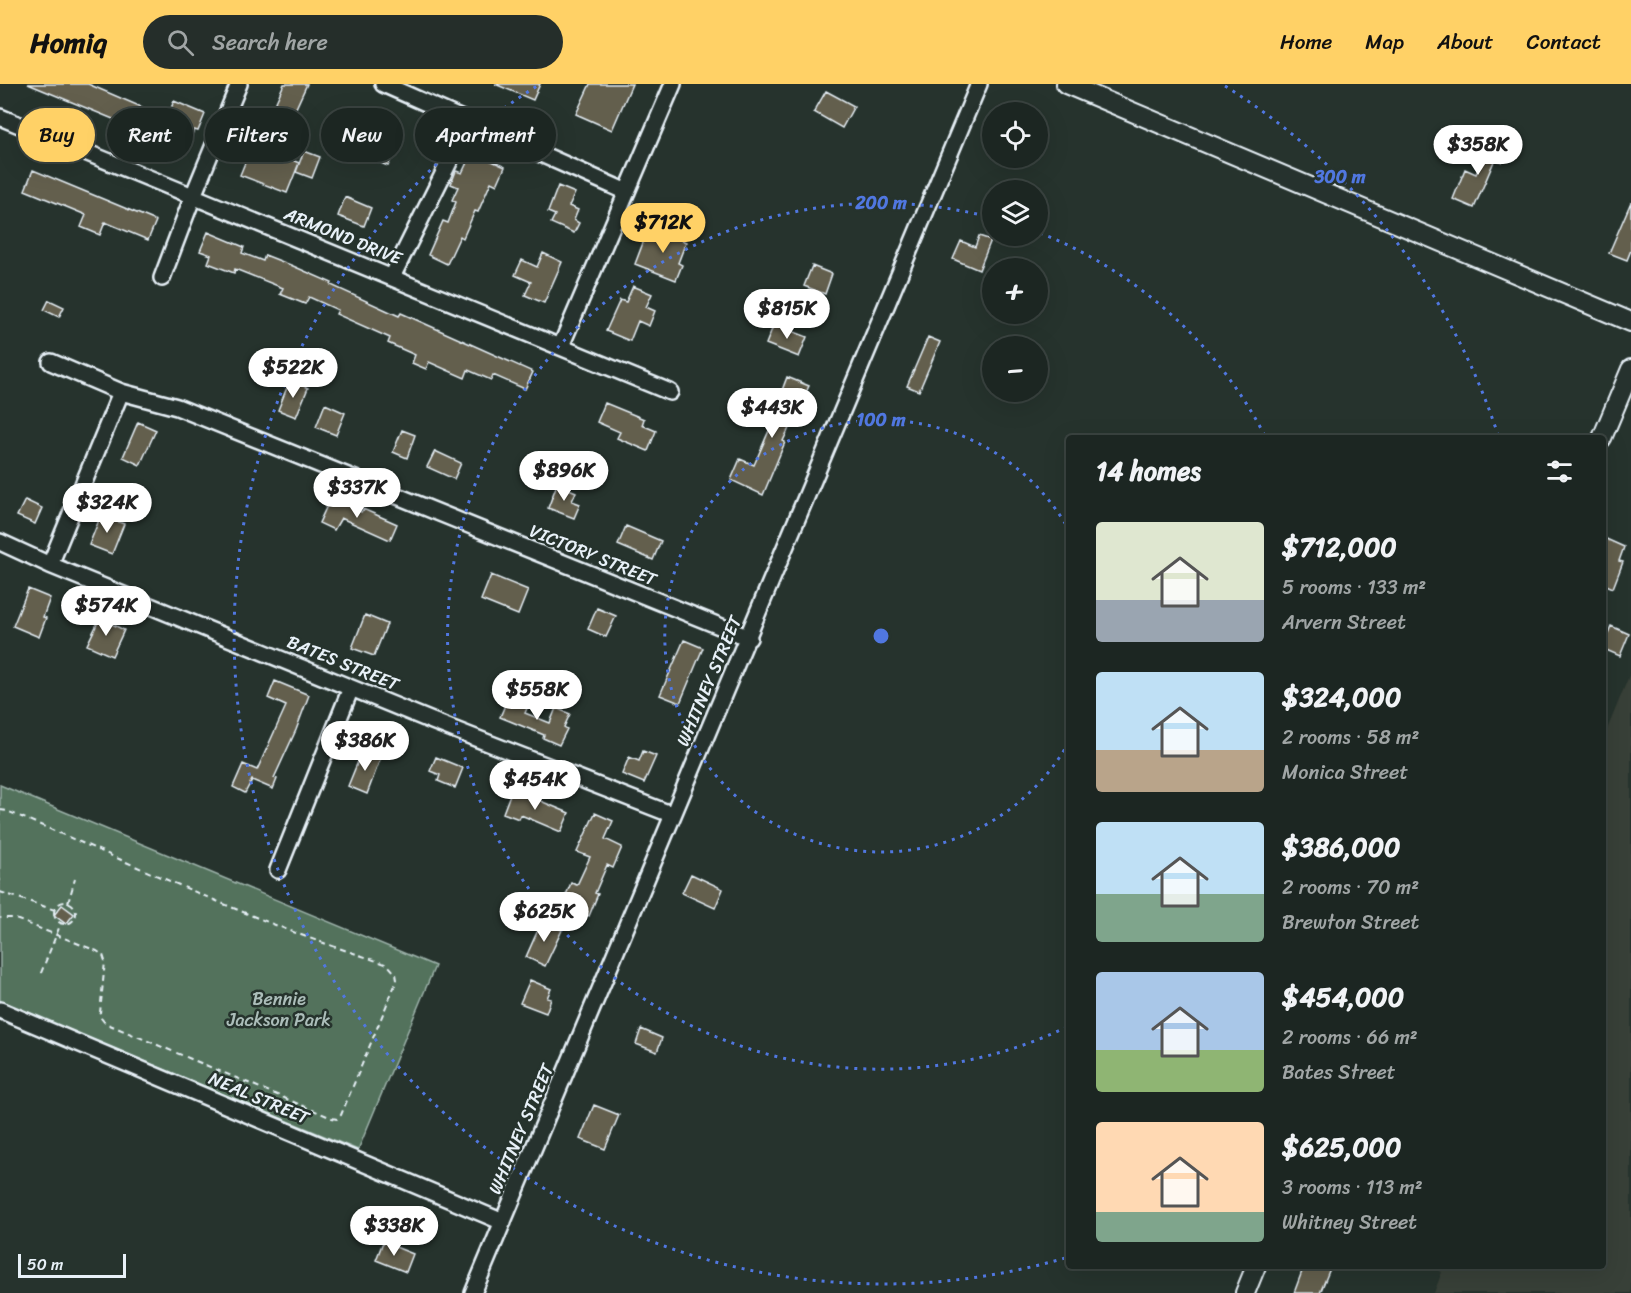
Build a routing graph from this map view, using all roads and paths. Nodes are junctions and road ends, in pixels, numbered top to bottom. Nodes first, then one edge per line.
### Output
1 (239, 84) edge
2 (383, 84) edge
3 (673, 84) edge
4 (979, 84) edge
5 (1066, 84) edge
6 (1098, 90) edge
7 (437, 108) edge
8 (0, 117) edge
9 (556, 161) edge
10 (449, 162) edge
11 (627, 192) junction
12 (193, 196) junction
13 (392, 277) junction
14 (162, 278) dead end
15 (1631, 322) edge
16 (561, 346) junction
17 (51, 362) dead end
18 (1631, 369) edge
19 (121, 392) junction
20 (670, 392) dead end
21 (1603, 435) edge
22 (0, 542) edge
23 (50, 565) junction
24 (749, 638) junction
25 (351, 688) junction
26 (0, 810) edge
27 (673, 815) junction
28 (278, 870) dead end
29 (75, 879) dead end
30 (0, 892) edge
31 (68, 903) junction
32 (55, 910) junction
33 (0, 918) edge
34 (61, 923) junction
35 (56, 935) junction
36 (40, 973) dead end
37 (0, 1011) edge
38 (503, 1222) junction
39 (1255, 1269) edge
40 (473, 1293) edge
41 (1245, 1293) edge

1 - 12 street
2 - 7 street
3 - 11 street
4 - 24 street, WHITNEY STREET
5 - 6 street
6 - 15 street
8 - 12 street, ARMOND DRIVE
9 - 11 street
10 - 13 street
11 - 16 street
12 - 13 street, ARMOND DRIVE
12 - 14 street
13 - 16 street, ARMOND DRIVE
16 - 20 street, ARMOND DRIVE
17 - 19 street, VICTORY STREET
18 - 21 street
19 - 23 street
19 - 24 street, VICTORY STREET
22 - 23 street, BATES STREET
23 - 25 street, BATES STREET
24 - 27 street, WHITNEY STREET
25 - 27 street, BATES STREET
25 - 28 street
26 - 35 path
27 - 38 street, WHITNEY STREET
29 - 31 path
30 - 32 path
31 - 32 path
31 - 34 path
32 - 34 path
33 - 35 path
34 - 35 path
35 - 36 path
37 - 38 street, NEAL STREET
38 - 40 street, WHITNEY STREET
39 - 41 street

